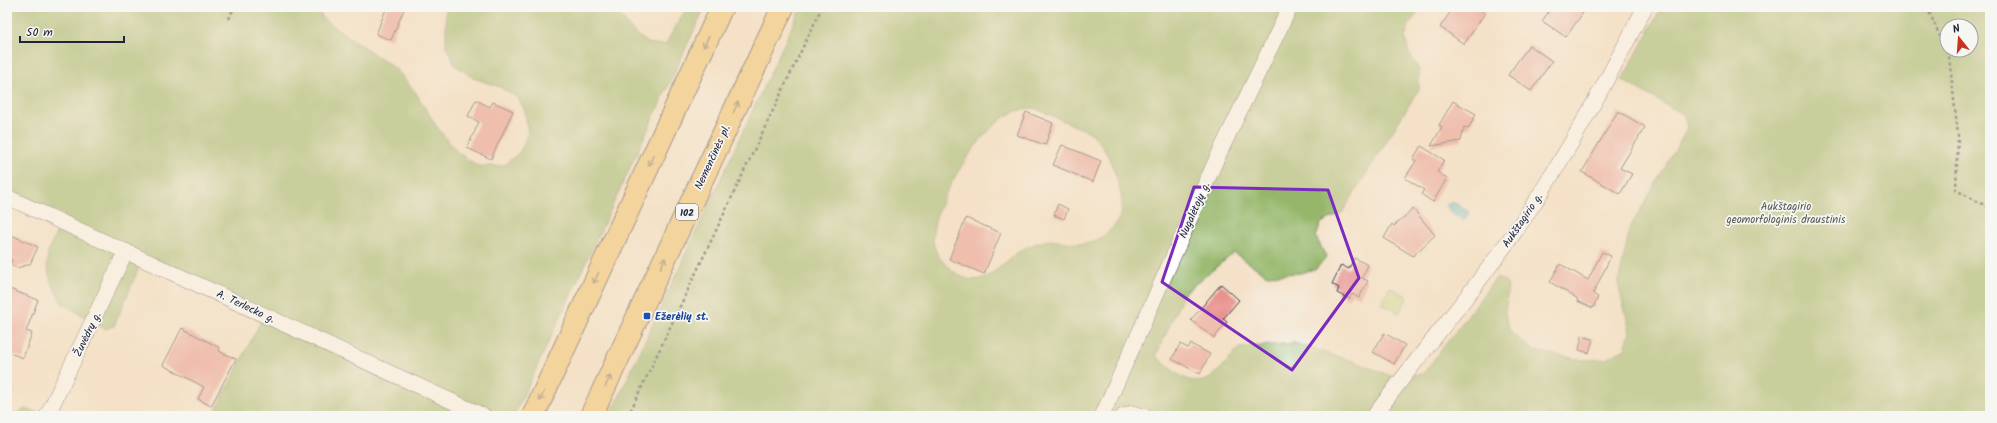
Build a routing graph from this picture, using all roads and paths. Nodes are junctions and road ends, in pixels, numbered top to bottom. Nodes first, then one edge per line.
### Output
1 (234, 7) edge
2 (722, 7) edge
3 (783, 7) edge
4 (822, 7) edge
5 (1290, 7) edge
6 (1645, 7) edge
7 (1927, 7) edge
8 (228, 19) dead end
9 (7, 197) edge
10 (1990, 208) edge
11 (126, 251) junction
12 (48, 416) edge
13 (484, 416) edge
14 (533, 416) edge
15 (591, 416) edge
16 (628, 416) edge
17 (1102, 416) edge
18 (1123, 416) edge
19 (1144, 416) edge
20 (1374, 416) edge

1 - 8 path
2 -> 14 main road
15 -> 3 main road, Nemenčinės pl. / 102
4 - 16 path
5 - 17 street, Nugalėtojų g.
6 - 20 street, Aukštagirio g.
7 - 10 path
9 - 11 street, A. Terlecko g.
11 - 12 street, Žuvėdrų g.
11 - 13 street, A. Terlecko g.
18 - 19 street

